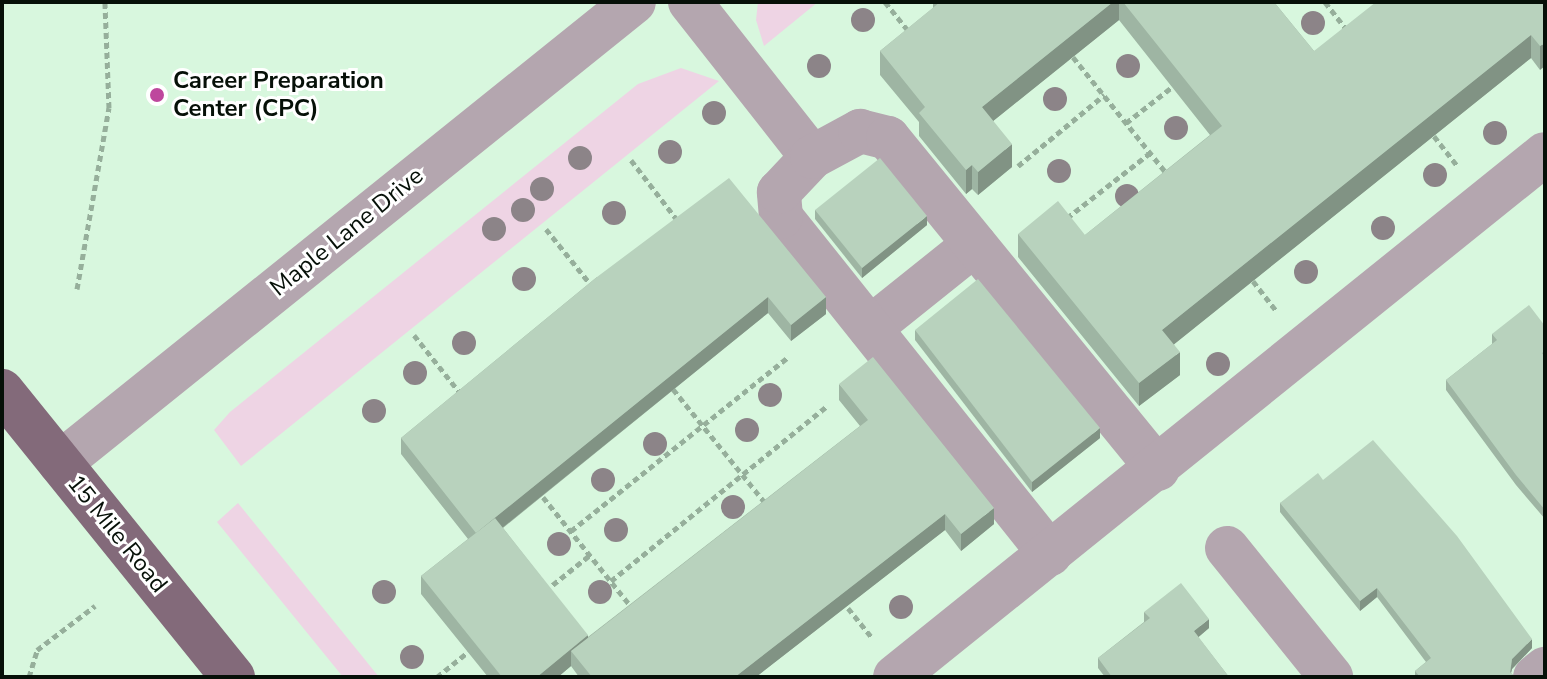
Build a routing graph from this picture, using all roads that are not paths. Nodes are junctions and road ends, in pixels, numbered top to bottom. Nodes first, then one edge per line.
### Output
1 (634, 2) edge
2 (690, 2) edge
3 (1545, 154) edge
4 (812, 157) junction
5 (975, 244) junction
6 (870, 328) junction
7 (2, 391) edge
8 (60, 463) junction
9 (1158, 469) junction
10 (1227, 548) dead end
11 (1050, 554) junction
12 (885, 659) edge
13 (1545, 669) edge
14 (233, 677) edge
15 (1331, 677) edge
16 (1535, 677) edge

1 - 8 street, Maple Lane Drive
2 - 4 street
3 - 9 street
4 - 5 street
4 - 6 street
5 - 6 street
5 - 9 street
6 - 11 street
7 - 8 main road, 15 Mile Road
8 - 14 main road, 15 Mile Road
9 - 11 street
10 - 15 street
11 - 12 street
13 - 16 street

